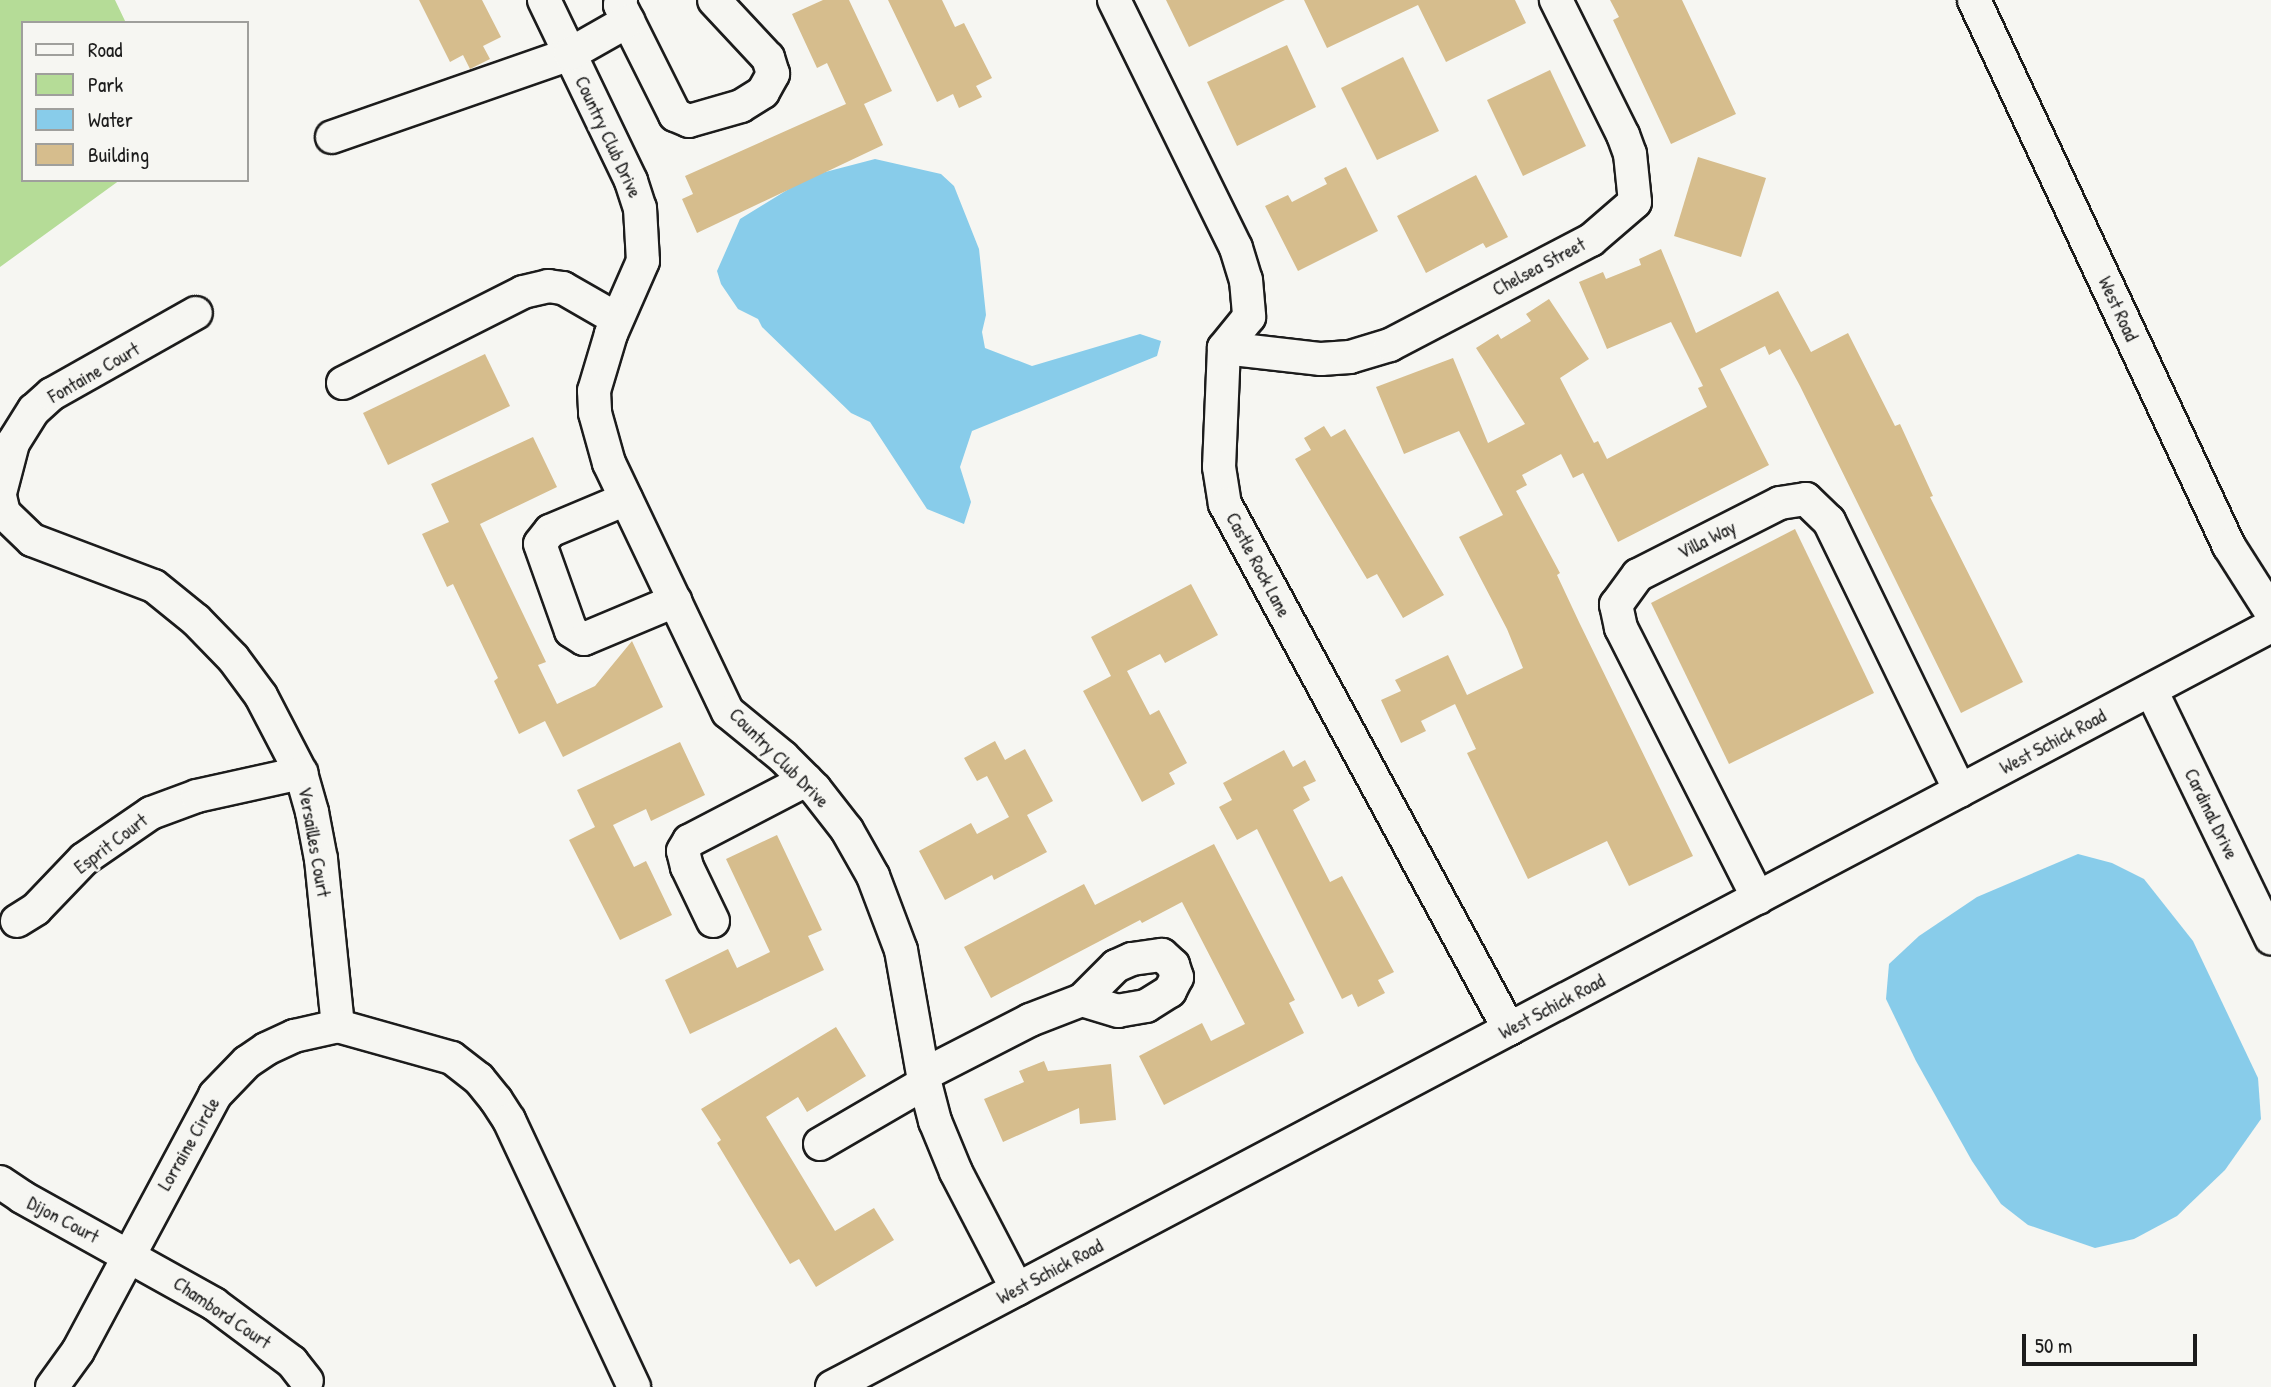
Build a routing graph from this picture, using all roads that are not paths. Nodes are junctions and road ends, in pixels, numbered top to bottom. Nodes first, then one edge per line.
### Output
1 (544, 0) edge
2 (714, 0) edge
3 (1114, 0) edge
4 (1556, 0) edge
5 (1974, 0) edge
6 (625, 10) edge
7 (570, 54) junction
8 (332, 137) dead end
9 (196, 313) dead end
10 (617, 319) junction
11 (1224, 348) junction
12 (343, 383) dead end
13 (626, 499) junction
14 (1, 500) edge
15 (675, 601) junction
16 (2271, 612) edge
17 (2271, 626) edge
18 (2151, 690) junction
19 (301, 774) junction
20 (806, 780) junction
21 (1960, 791) junction
22 (1758, 898) junction
23 (17, 921) dead end
24 (713, 921) dead end
25 (2271, 939) edge
26 (1082, 1000) dead end
27 (338, 1026) junction
28 (1509, 1029) junction
29 (924, 1079) junction
30 (820, 1144) dead end
31 (0, 1182) edge
32 (128, 1255) junction
33 (1017, 1289) junction
34 (307, 1381) dead end
35 (52, 1387) edge
36 (634, 1387) edge
37 (832, 1387) edge

1 - 7 street, Country Club Drive
2 - 6 street, Country Club Drive
3 - 11 street
4 - 11 street, Chelsea Street
5 - 16 street, West Road
6 - 7 street, Country Club Drive
7 - 8 street
7 - 10 street, Country Club Drive
9 - 14 street, Fontaine Court
10 - 12 street
10 - 13 street, Country Club Drive
11 - 28 street, Castle Rock Lane
13 - 15 street, Country Club Drive
13 - 15 street
14 - 19 street, Versailles Court
15 - 20 street, Country Club Drive
17 - 18 street, West Schick Road
18 - 21 street, West Schick Road
18 - 25 street, Cardinal Drive
19 - 23 street, Esprit Court
19 - 27 street, Versailles Court
20 - 24 street
20 - 29 street, Country Club Drive
21 - 22 street, West Schick Road
21 - 22 street, Villa Way
22 - 28 street, West Schick Road
26 - 29 street
27 - 32 street, Lorraine Circle
27 - 36 street, Lorraine Circle
28 - 33 street, West Schick Road
29 - 30 street
29 - 33 street, Country Club Drive
31 - 32 street, Dijon Court
32 - 34 street, Chambord Court
32 - 35 street, Lorraine Circle
33 - 37 street, West Schick Road

